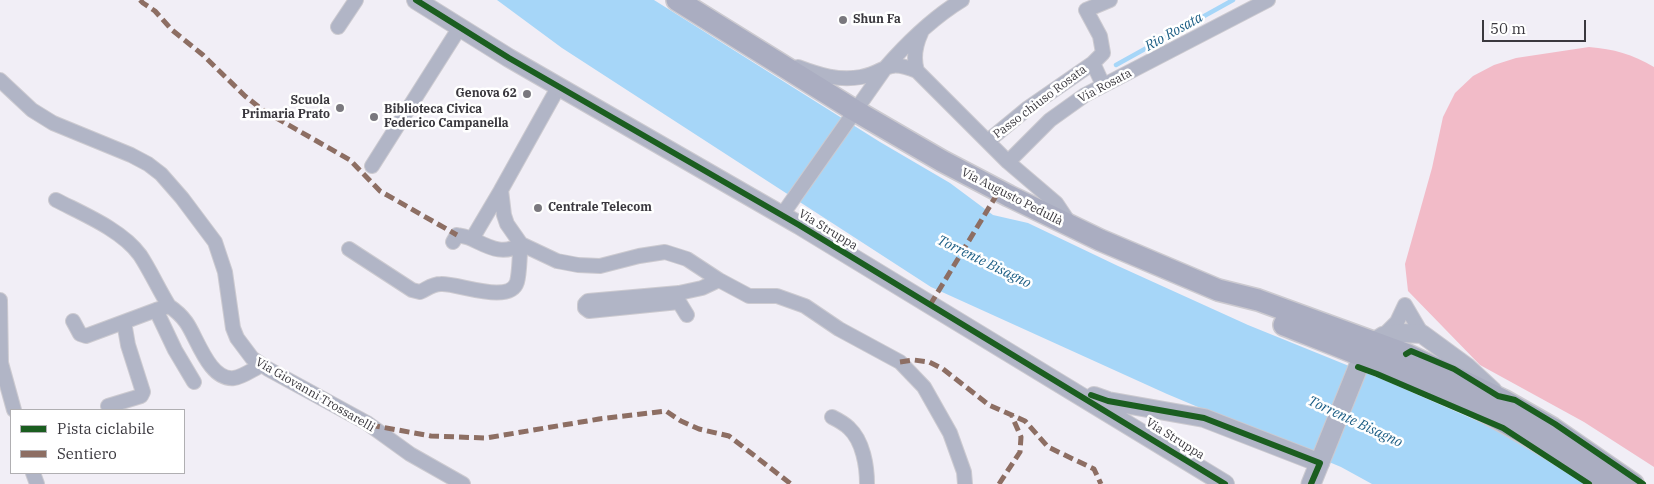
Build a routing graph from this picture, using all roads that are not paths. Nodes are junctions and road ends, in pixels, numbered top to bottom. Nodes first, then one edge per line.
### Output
1 (356, 0) edge
2 (416, 0) edge
3 (677, 0) edge
4 (962, 0) edge
5 (1110, 0) edge
6 (1268, 0) edge
7 (338, 27) dead end
8 (460, 27) junction
9 (921, 33) junction
10 (899, 52) junction
11 (765, 55) junction
12 (1093, 63) junction
13 (886, 67) junction
14 (917, 71) junction
15 (0, 80) edge
16 (1103, 85) junction
17 (559, 86) junction
18 (851, 114) junction
19 (988, 141) junction
20 (1008, 162) junction
21 (372, 166) dead end
22 (501, 190) junction
23 (56, 200) dead end
24 (786, 209) junction
25 (1070, 225) junction
26 (455, 238) dead end
27 (472, 239) junction
28 (521, 244) junction
29 (349, 249) dead end
30 (719, 280) junction
31 (0, 300) edge
32 (162, 308) junction
33 (687, 315) dead end
34 (74, 321) dead end
35 (124, 322) junction
36 (1422, 334) junction
37 (1369, 350) junction
38 (262, 365) junction
39 (194, 382) dead end
40 (1063, 385) junction
41 (1503, 400) junction
42 (108, 406) dead end
43 (14, 409) edge
44 (1182, 415) junction
45 (832, 417) dead end
46 (1158, 442) junction
47 (1321, 462) junction
48 (463, 484) edge
49 (867, 484) edge
50 (965, 484) edge
51 (1225, 484) edge
52 (1311, 484) edge
53 (1606, 484) edge
54 (1633, 484) edge

1 - 7 street
2 - 8 street, Via Struppa
3 - 11 main road, Via Augusto Pedullà
4 - 9 street
5 - 12 street, Passo chiuso Rosata
6 - 16 street, Via Rosata
8 - 17 street, Via Struppa
8 - 21 street
9 - 10 street
9 - 14 street
10 - 13 street
10 - 14 street
11 - 13 street
11 - 18 main road, Via Augusto Pedullà
12 - 16 street, Passo chiuso Rosata
12 - 19 street, Passo chiuso Rosata
13 - 14 street
13 - 18 street
14 - 19 street
15 - 38 street, Via Giovanni Trossarelli
16 - 20 street, Via Rosata
17 - 22 street
17 - 24 street, Via Struppa
18 - 24 street
18 - 25 main road, Via Augusto Pedullà
19 - 20 street
20 - 25 street
22 - 27 street
22 - 28 street
23 - 32 street
24 - 40 street, Via Struppa
25 - 37 main road, Via Augusto Pedullà
26 - 27 street
27 - 28 street
28 - 29 street
28 - 30 street
30 - 33 street
30 - 50 street
31 - 43 street
32 - 35 street
32 - 38 street
32 - 39 street
34 - 35 street
35 - 42 street
36 - 37 street
36 - 37 street
36 - 41 street
37 - 41 main road
37 - 47 main road
37 - 53 main road
38 - 48 street, Via Giovanni Trossarelli
40 - 44 street
40 - 46 street, Via Struppa
41 - 54 main road
44 - 46 street
44 - 47 street
45 - 49 street
46 - 51 street, Via Struppa
47 - 52 main road

